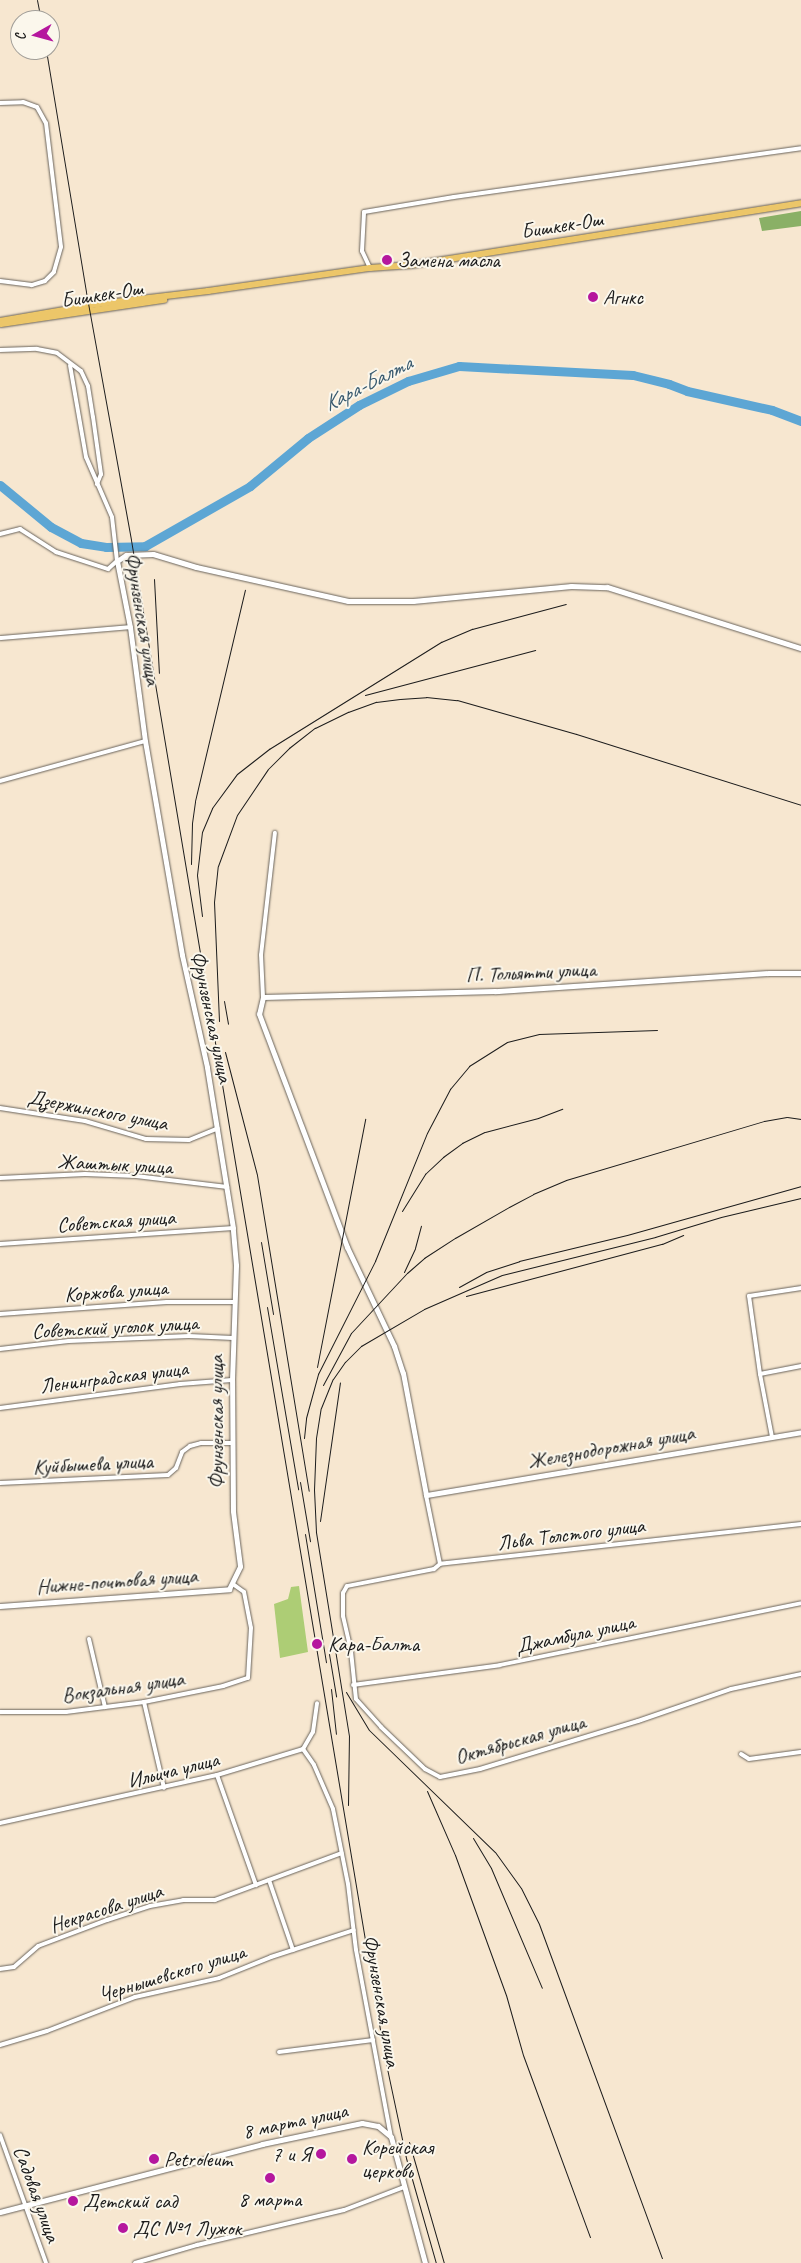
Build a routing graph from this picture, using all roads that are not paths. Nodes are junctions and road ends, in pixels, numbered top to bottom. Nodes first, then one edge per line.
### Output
1 (0, 103) edge
2 (801, 148) edge
3 (801, 203) edge
4 (370, 268) junction
5 (0, 281) edge
6 (0, 323) edge
7 (0, 350) edge
8 (70, 365) junction
9 (97, 484) junction
10 (0, 534) edge
11 (117, 561) junction
12 (130, 627) junction
13 (0, 638) edge
14 (801, 648) edge
15 (145, 741) junction
16 (0, 781) edge
17 (275, 833) dead end
18 (801, 973) edge
19 (263, 997) junction
20 (0, 1108) edge
21 (218, 1128) junction
22 (0, 1178) edge
23 (228, 1187) junction
24 (233, 1228) junction
25 (0, 1244) edge
26 (801, 1288) edge
27 (234, 1302) junction
28 (0, 1314) edge
29 (233, 1338) junction
30 (0, 1349) edge
31 (801, 1366) edge
32 (760, 1374) junction
33 (232, 1380) junction
34 (0, 1408) edge
35 (801, 1432) edge
36 (772, 1437) junction
37 (232, 1443) junction
38 (0, 1483) edge
39 (426, 1495) junction
40 (801, 1524) edge
41 (440, 1564) junction
42 (233, 1584) junction
43 (347, 1586) joint
44 (801, 1603) edge
45 (0, 1606) edge
46 (89, 1639) dead end
47 (801, 1674) edge
48 (354, 1685) junction
49 (144, 1702) junction
50 (317, 1703) dead end
51 (105, 1707) junction
52 (0, 1712) edge
53 (303, 1749) junction
54 (801, 1752) edge
55 (740, 1754) dead end
56 (217, 1775) junction
57 (164, 1788) junction
58 (0, 1823) edge
59 (342, 1853) junction
60 (269, 1880) junction
61 (256, 1884) junction
62 (354, 1930) junction
63 (293, 1950) junction
64 (0, 1969) edge
65 (373, 2040) junction
66 (0, 2045) edge
67 (280, 2052) dead end
68 (0, 2135) edge
69 (391, 2137) junction
70 (404, 2187) junction
71 (27, 2205) junction
72 (0, 2212) edge
73 (46, 2263) edge
74 (135, 2263) edge
75 (425, 2263) edge

1 - 5 street
2 - 4 street
3 - 4 highway, Бишкек-Ош
4 - 6 highway, Бишкек-Ош
7 - 8 street
8 - 9 street, Фрунзенская улица
8 - 9 street
9 - 11 street, Фрунзенская улица
10 - 11 street
11 - 12 street, Фрунзенская улица
11 - 14 street
12 - 13 street
12 - 15 street, Фрунзенская улица
15 - 16 street
15 - 21 street, Фрунзенская улица
17 - 19 street
18 - 19 street, П. Тольятти улица
19 - 39 street
20 - 21 street, Дзержинского улица
21 - 23 street, Фрунзенская улица
22 - 23 street, Жаштык улица
23 - 24 street, Фрунзенская улица
24 - 25 street, Советская улица
24 - 27 street, Фрунзенская улица
26 - 32 street
27 - 28 street, Коржова улица
27 - 29 street, Фрунзенская улица
29 - 30 street, Советский уголок улица
29 - 33 street, Фрунзенская улица
31 - 32 street
32 - 36 street
33 - 34 street, Ленинградская улица
33 - 37 street, Фрунзенская улица
35 - 36 street, Железнодорожная улица
36 - 39 street, Железнодорожная улица
37 - 38 street, Куйбышева улица
37 - 42 street, Фрунзенская улица
39 - 41 street
40 - 41 street, Льва Толстого улица
41 - 43 street, Льва Толстого улица
42 - 45 street, Нижне-почтовая улица
42 - 49 street, Вокзальная улица
43 - 48 street, Октябрьская улица
44 - 48 street, Джамбула улица
46 - 51 street
47 - 48 street, Октябрьская улица
49 - 51 street, Вокзальная улица
49 - 57 street
50 - 53 street
51 - 52 street, Вокзальная улица
53 - 56 street, Ильича улица
53 - 59 street, Фрунзенская улица
54 - 55 street
56 - 57 street, Ильича улица
56 - 61 street
57 - 58 street, Ильича улица
59 - 60 street, Некрасова улица
59 - 62 street, Фрунзенская улица
60 - 61 street, Некрасова улица
60 - 63 street
61 - 64 street, Некрасова улица
62 - 63 street, Чернышевского улица
62 - 65 street, Фрунзенская улица
63 - 66 street, Чернышевского улица
65 - 67 street
65 - 69 street, Фрунзенская улица
68 - 71 street, Садовая улица
69 - 70 street, Фрунзенская улица
69 - 71 street, 8 марта улица
70 - 74 street
70 - 75 street, Фрунзенская улица
71 - 72 street, 8 марта улица
71 - 73 street, Садовая улица

